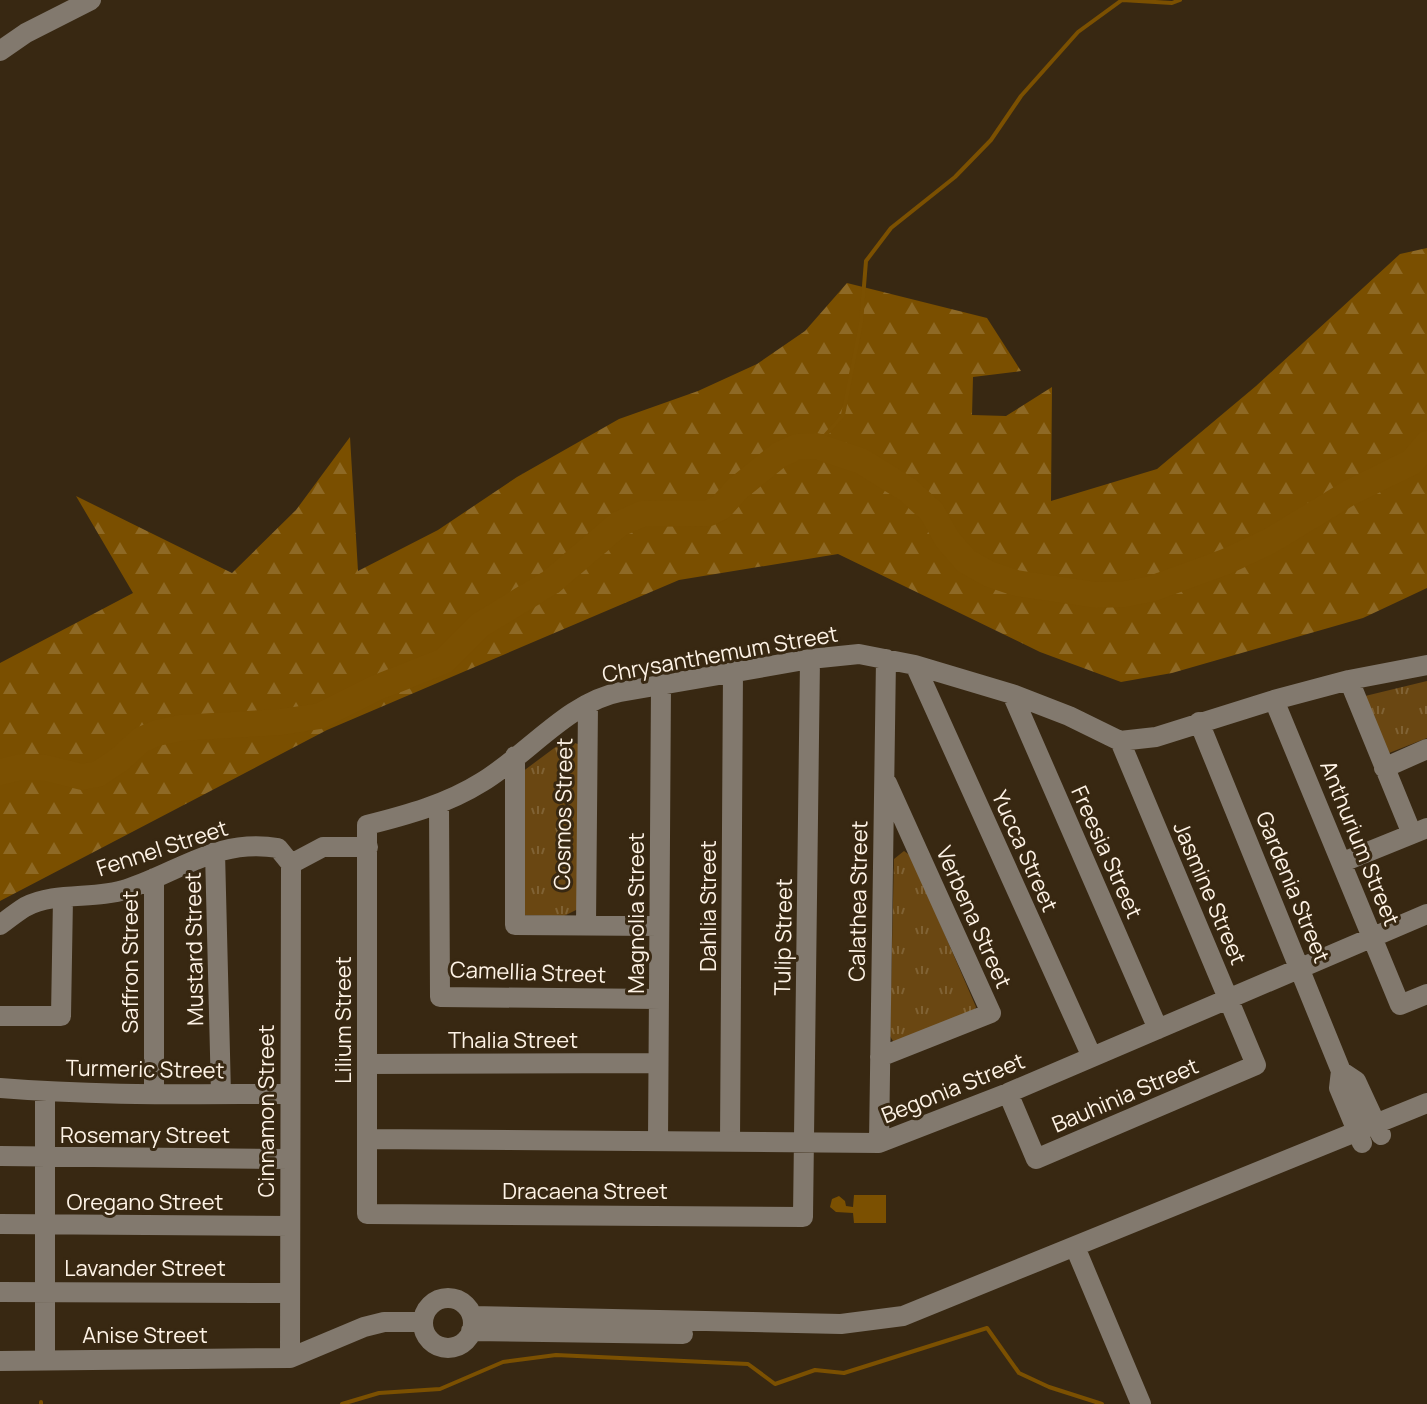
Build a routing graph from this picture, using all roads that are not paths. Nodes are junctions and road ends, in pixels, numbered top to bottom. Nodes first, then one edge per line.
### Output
1 (91, 0) edge
2 (0, 51) edge
3 (810, 659) junction
4 (886, 659) junction
5 (915, 665) junction
6 (1427, 665) edge
7 (733, 671) junction
8 (1349, 680) junction
9 (661, 686) junction
10 (1012, 694) junction
11 (1274, 700) junction
12 (588, 704) junction
13 (1199, 722) junction
14 (1120, 741) junction
15 (1427, 749) edge
16 (515, 756) junction
17 (1384, 768) junction
18 (884, 775) junction
19 (439, 804) junction
20 (367, 825) joint
21 (1420, 831) edge
22 (368, 847) junction
23 (215, 852) junction
24 (1343, 862) junction
25 (291, 864) junction
26 (154, 878) junction
27 (63, 898) junction
28 (1427, 914) edge
29 (0, 925) edge
30 (586, 925) junction
31 (659, 926) junction
32 (1373, 937) junction
33 (1300, 968) junction
34 (1427, 994) edge
35 (659, 999) junction
36 (1228, 999) junction
37 (0, 1016) edge
38 (1158, 1029) junction
39 (880, 1057) junction
40 (1092, 1057) junction
41 (658, 1063) junction
42 (367, 1064) junction
43 (1256, 1065) joint
44 (0, 1088) edge
45 (45, 1092) junction
46 (1008, 1093) junction
47 (154, 1094) junction
48 (221, 1094) junction
49 (289, 1094) junction
50 (1427, 1103) edge
51 (1427, 1117) edge
52 (1369, 1133) junction
53 (367, 1139) junction
54 (658, 1141) junction
55 (730, 1142) junction
56 (804, 1142) junction
57 (879, 1143) junction
58 (0, 1156) edge
59 (44, 1158) junction
60 (290, 1159) junction
61 (367, 1214) joint
62 (803, 1217) joint
63 (0, 1224) edge
64 (45, 1225) junction
65 (290, 1226) junction
66 (1077, 1253) junction
67 (0, 1292) edge
68 (45, 1292) junction
69 (290, 1293) junction
70 (422, 1322) junction
71 (472, 1324) junction
72 (290, 1358) junction
73 (45, 1360) junction
74 (0, 1361) edge
75 (1141, 1404) edge

1 - 2 street
3 - 4 street, Chrysanthemum Street
3 - 7 street, Chrysanthemum Street
3 - 56 street, Tulip Street
4 - 5 street, Chrysanthemum Street
4 - 18 street, Calathea Street
5 - 10 street, Chrysanthemum Street
5 - 40 street, Yucca Street
6 - 8 street
7 - 9 street, Chrysanthemum Street
7 - 55 street, Dahlia Street
8 - 11 street
8 - 17 street
9 - 12 street, Chrysanthemum Street
9 - 31 street, Magnolia Street
10 - 14 street, Chrysanthemum Street
10 - 38 street, Freesia Street
11 - 13 street
11 - 24 street, Anthurium Street
12 - 16 street, Chrysanthemum Street
12 - 30 street, Cosmos Street
13 - 14 street
13 - 33 street, Gardenia Street
14 - 36 street, Jasmine Street
15 - 17 street
16 - 19 street, Chrysanthemum Street
16 - 30 street
17 - 21 street
18 - 39 street, Calathea Street
18 - 39 street, Verbena Street
19 - 20 street, Chrysanthemum Street
19 - 35 street, Camellia Street
20 - 22 street, Lilium Street
21 - 24 street
22 - 25 street
22 - 42 street, Lilium Street
23 - 25 street, Fennel Street
23 - 26 street, Fennel Street
23 - 48 street, Mustard Street
24 - 32 street, Anthurium Street
25 - 49 street, Cinnamon Street
26 - 27 street, Fennel Street
26 - 47 street, Saffron Street
27 - 29 street, Fennel Street
27 - 37 street
28 - 32 street, Begonia Street
30 - 31 street
31 - 35 street, Magnolia Street
32 - 33 street, Begonia Street
32 - 34 street, Anthurium Street
33 - 36 street, Begonia Street
33 - 52 street, Gardenia Street
35 - 41 street, Magnolia Street
36 - 38 street, Begonia Street
36 - 43 street, Jasmine Street
38 - 40 street, Begonia Street
39 - 57 street, Calathea Street
40 - 46 street, Begonia Street
41 - 42 street, Thalia Street
41 - 54 street, Magnolia Street
42 - 53 street, Lilium Street
43 - 46 street, Bauhinia Street
44 - 45 street, Turmeric Street
45 - 47 street, Turmeric Street
45 - 59 street
46 - 57 street, Begonia Street
47 - 48 street, Turmeric Street
48 - 49 street, Turmeric Street
49 - 60 street, Cinnamon Street
50 - 52 street
51 - 52 street
52 - 66 street
53 - 54 street, Begonia Street
53 - 61 street, Lilium Street
54 - 55 street, Begonia Street
55 - 56 street, Begonia Street
56 - 57 street, Begonia Street
56 - 62 street, Tulip Street
58 - 59 street, Rosemary Street
59 - 60 street, Rosemary Street
59 - 64 street
60 - 65 street, Cinnamon Street
61 - 62 street, Dracaena Street
63 - 64 street, Oregano Street
64 - 65 street, Oregano Street
64 - 68 street
65 - 69 street, Cinnamon Street
66 - 71 street
66 - 75 street
67 - 68 street, Lavander Street
68 - 69 street, Lavander Street
68 - 73 street
69 - 72 street, Cinnamon Street
70 - 71 street
70 - 71 street
70 - 72 street
72 - 73 street, Anise Street
73 - 74 street, Anise Street

